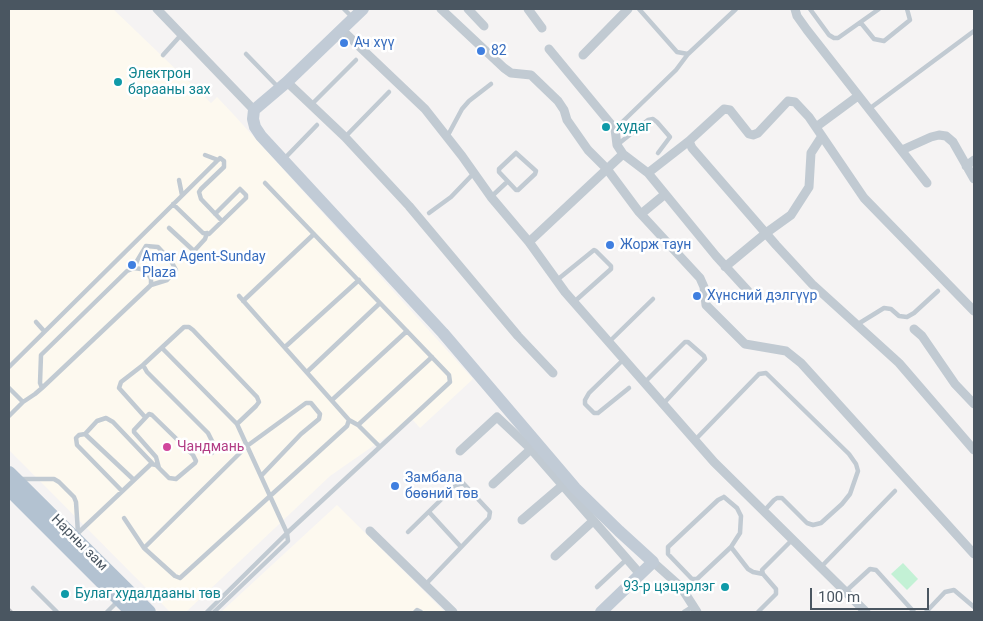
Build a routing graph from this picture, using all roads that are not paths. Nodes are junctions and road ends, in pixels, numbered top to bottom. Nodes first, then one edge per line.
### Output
1 (157, 9) edge
2 (344, 9) edge
3 (363, 9) edge
4 (441, 9) edge
5 (468, 9) edge
6 (528, 9) edge
7 (628, 9) edge
8 (639, 9) edge
9 (736, 9) edge
10 (795, 9) edge
11 (810, 9) edge
12 (879, 9) edge
13 (907, 9) edge
14 (353, 18) junction
15 (861, 23) junction
16 (484, 26) dead end
17 (542, 28) dead end
18 (342, 30) junction
19 (974, 31) edge
20 (182, 34) junction
21 (548, 49) dead end
22 (246, 54) dead end
23 (688, 54) junction
24 (163, 55) dead end
25 (583, 55) dead end
26 (356, 60) dead end
27 (491, 84) dead end
28 (283, 85) junction
29 (389, 92) dead end
30 (858, 96) junction
31 (311, 105) junction
32 (254, 110) junction
33 (868, 110) junction
34 (317, 125) dead end
35 (816, 128) junction
36 (614, 129) junction
37 (822, 136) junction
38 (345, 137) junction
39 (447, 137) junction
40 (689, 141) junction
41 (617, 145) junction
42 (902, 150) junction
43 (658, 153) dead end
44 (623, 154) junction
45 (205, 155) dead end
46 (218, 160) junction
47 (283, 160) junction
48 (974, 160) edge
49 (966, 166) junction
50 (607, 169) junction
51 (474, 173) junction
52 (648, 174) junction
53 (974, 179) edge
54 (179, 180) dead end
55 (507, 182) junction
56 (265, 183) dead end
57 (927, 183) dead end
58 (182, 195) junction
59 (664, 195) junction
60 (491, 197) junction
61 (174, 204) junction
62 (429, 213) dead end
63 (215, 214) junction
64 (641, 214) junction
65 (222, 221) junction
66 (169, 228) dead end
67 (206, 233) junction
68 (766, 233) junction
69 (314, 234) junction
70 (528, 242) junction
71 (725, 267) junction
72 (134, 268) junction
73 (359, 280) junction
74 (557, 280) junction
75 (151, 285) junction
76 (748, 291) dead end
77 (938, 291) dead end
78 (239, 296) dead end
79 (653, 299) dead end
80 (243, 301) junction
81 (380, 302) junction
82 (574, 302) junction
83 (974, 311) edge
84 (36, 322) dead end
85 (858, 324) junction
86 (914, 329) dead end
87 (44, 331) junction
88 (407, 331) junction
89 (608, 342) junction
90 (285, 347) junction
91 (162, 348) junction
92 (432, 357) junction
93 (624, 359) junction
94 (143, 365) junction
95 (9, 367) edge
96 (306, 372) junction
97 (553, 373) dead end
98 (644, 383) junction
99 (9, 388) edge
100 (42, 388) junction
101 (629, 388) dead end
102 (332, 400) junction
103 (23, 402) junction
104 (663, 404) junction
105 (974, 404) edge
106 (9, 416) edge
107 (145, 417) junction
108 (349, 420) junction
109 (237, 424) junction
110 (358, 425) junction
111 (85, 434) junction
112 (695, 440) junction
113 (247, 446) junction
114 (380, 447) junction
115 (531, 449) junction
116 (974, 450) edge
117 (460, 451) dead end
118 (212, 453) dead end
119 (153, 464) junction
120 (159, 468) junction
121 (262, 476) junction
122 (11, 480) edge
123 (134, 480) junction
124 (493, 484) dead end
125 (563, 485) junction
126 (122, 491) junction
127 (896, 491) dead end
128 (270, 496) junction
129 (764, 511) junction
130 (429, 512) junction
131 (124, 518) dead end
132 (522, 520) dead end
133 (593, 521) junction
134 (370, 531) dead end
135 (408, 532) dead end
136 (287, 533) junction
137 (76, 536) junction
138 (793, 539) junction
139 (461, 547) junction
140 (144, 548) junction
141 (731, 548) junction
142 (974, 554) edge
143 (555, 556) dead end
144 (627, 559) junction
145 (653, 562) junction
146 (821, 567) junction
147 (640, 574) junction
148 (763, 574) junction
149 (425, 585) junction
150 (597, 587) dead end
151 (33, 588) dead end
152 (846, 592) junction
153 (120, 600) junction
154 (974, 607) edge
155 (691, 610) edge
156 (57, 612) edge
157 (107, 612) edge
158 (132, 612) edge
159 (149, 612) edge
160 (207, 612) edge
161 (214, 612) edge
162 (415, 612) edge
163 (421, 612) edge
164 (453, 612) edge
165 (601, 612) edge
166 (758, 612) edge
167 (866, 612) edge
168 (914, 612) edge
169 (926, 612) edge

1 - 20 street
2 - 14 lane
3 - 14 street
4 - 50 street
5 - 16 street
6 - 17 street
7 - 25 street
8 - 23 lane
9 - 23 lane
10 - 30 street
11 - 15 lane
12 - 15 lane
13 - 15 lane
14 - 18 street
18 - 28 street
18 - 39 street
19 - 33 lane
20 - 24 lane
20 - 32 street
21 - 36 street
22 - 28 lane
23 - 36 lane
26 - 31 lane
27 - 39 lane
28 - 31 street
28 - 32 street
29 - 38 lane
30 - 33 street
30 - 35 street
31 - 38 street
32 - 47 street
33 - 42 street
34 - 47 lane
35 - 37 street
35 - 40 street
36 - 41 street
37 - 68 street
37 - 83 street
38 - 97 street
39 - 51 street
40 - 52 street
40 - 68 street
41 - 43 lane
41 - 44 street
42 - 49 street
42 - 57 street
44 - 50 street
44 - 52 street
45 - 46 lane
46 - 58 lane
46 - 63 lane
47 - 145 street
48 - 49 street
49 - 53 street
50 - 64 street
50 - 70 street
51 - 60 street
51 - 62 lane
52 - 59 street
54 - 58 lane
55 - 55 lane
55 - 60 lane
56 - 69 lane
58 - 61 lane
59 - 64 street
59 - 71 street
60 - 70 street
61 - 67 lane
61 - 87 lane
63 - 65 lane
63 - 65 lane
64 - 142 street
65 - 67 lane
66 - 67 lane
68 - 71 street
68 - 85 street
69 - 73 lane
69 - 80 lane
70 - 74 street
71 - 76 street
72 - 75 lane
72 - 75 lane
72 - 100 lane
73 - 81 lane
73 - 90 lane
74 - 82 street
74 - 82 lane
75 - 100 lane
77 - 85 lane
78 - 80 lane
79 - 89 lane
80 - 90 lane
81 - 88 lane
81 - 96 lane
82 - 89 street
84 - 87 lane
85 - 116 street
86 - 105 street
87 - 95 lane
88 - 92 lane
88 - 102 lane
89 - 93 street
90 - 96 lane
91 - 94 lane
91 - 109 lane
91 - 109 lane
92 - 110 lane
92 - 114 lane
93 - 98 street
93 - 101 lane
94 - 107 lane
94 - 118 lane
96 - 102 lane
98 - 104 street
98 - 104 lane
99 - 103 lane
100 - 103 lane
102 - 108 lane
103 - 106 lane
104 - 112 street
107 - 120 lane
107 - 120 lane
108 - 110 lane
108 - 128 lane
109 - 113 lane
110 - 114 lane
111 - 119 lane
111 - 123 lane
111 - 126 lane
112 - 129 street
112 - 129 lane
113 - 121 lane
113 - 121 lane
113 - 140 lane
114 - 136 lane
115 - 117 street
115 - 124 street
115 - 125 street
119 - 120 lane
119 - 123 lane
121 - 128 lane
122 - 137 main road, Нарны зам
122 - 137 lane
122 - 153 main road, Нарны зам
123 - 126 lane
125 - 132 street
125 - 133 street
126 - 137 lane
127 - 146 lane
128 - 136 lane
128 - 140 lane
129 - 138 street
130 - 135 lane
130 - 139 lane
130 - 139 lane
131 - 140 lane
133 - 143 street
133 - 144 street
134 - 149 street
136 - 160 lane
136 - 161 lane
137 - 159 main road, Нарны зам
138 - 146 street
138 - 148 lane
139 - 149 lane
141 - 141 lane
141 - 148 lane
144 - 147 street
144 - 150 lane
145 - 147 street
145 - 155 street
146 - 152 street
147 - 165 street
148 - 166 lane
149 - 164 street
151 - 156 lane
152 - 167 street
152 - 168 lane
153 - 157 lane
153 - 158 main road, Нарны зам
154 - 169 lane
162 - 163 lane

